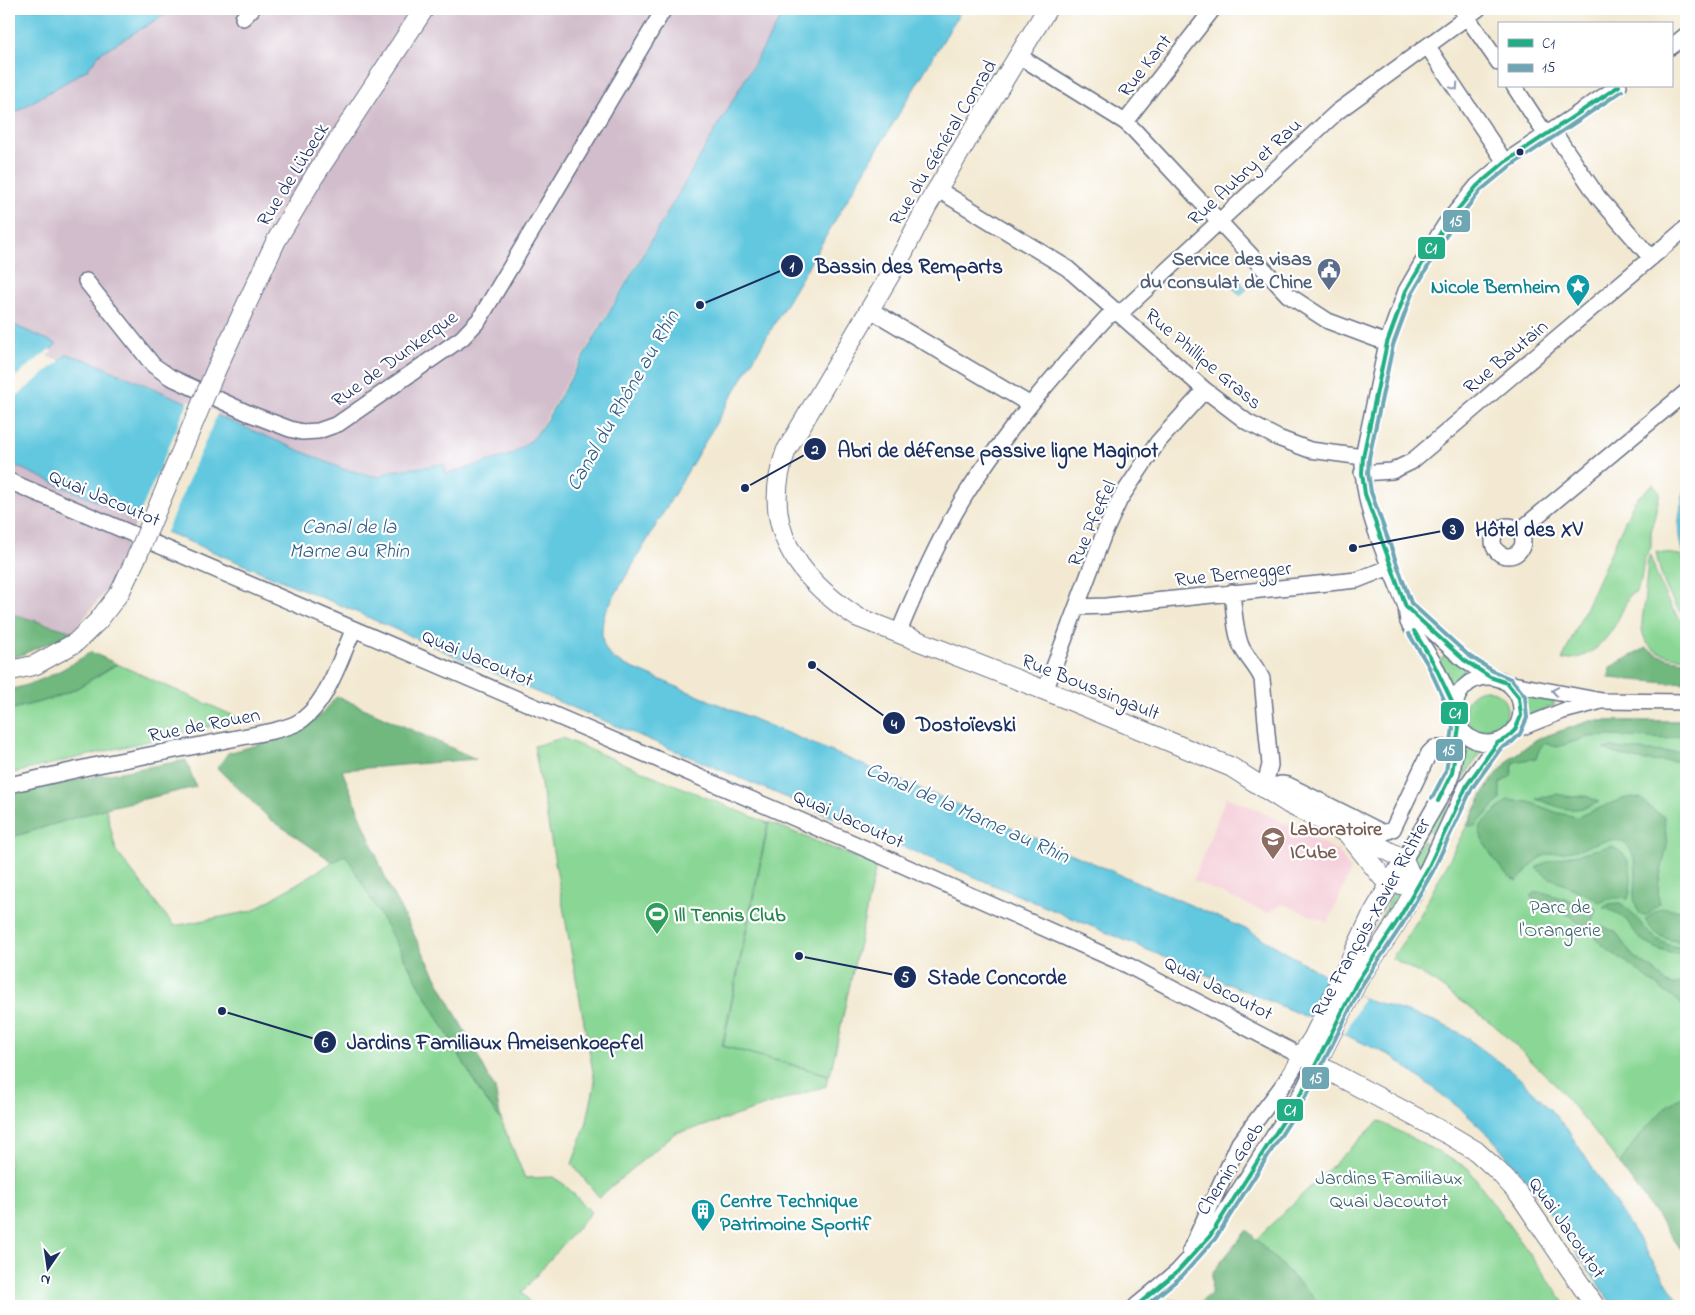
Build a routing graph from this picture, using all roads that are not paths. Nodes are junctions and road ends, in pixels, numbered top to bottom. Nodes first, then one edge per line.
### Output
1 (424, 9) edge
2 (664, 9) edge
3 (1047, 9) edge
4 (1213, 9) edge
5 (1469, 12) edge
6 (1686, 35) edge
7 (1672, 46) edge
8 (1428, 47) junction
9 (1018, 56) junction
10 (1498, 62) edge
11 (1516, 88) edge
12 (1616, 88) edge
13 (1125, 122) junction
14 (1550, 133) junction
15 (1505, 162) junction
16 (937, 189) junction
17 (1220, 221) junction
18 (1686, 228) edge
19 (1651, 258) junction
20 (86, 281) dead end
21 (869, 309) junction
22 (1117, 312) junction
23 (1387, 343) junction
24 (1205, 390) junction
25 (1686, 392) edge
26 (1029, 404) junction
27 (1363, 457) junction
28 (1362, 473) junction
29 (9, 481) edge
30 (1519, 530) dead end
31 (1390, 567) junction
32 (1232, 592) junction
33 (1077, 607) junction
34 (1406, 607) junction
35 (354, 629) junction
36 (898, 634) junction
37 (9, 672) edge
38 (1490, 677) junction
39 (1507, 683) junction
40 (1045, 691) junction
41 (1602, 701) junction
42 (1686, 702) edge
43 (1454, 706) junction
44 (1459, 728) junction
45 (1515, 730) junction
46 (1497, 742) junction
47 (1455, 748) junction
48 (9, 785) edge
49 (1264, 788) junction
50 (1347, 834) junction
51 (1366, 857) junction
52 (1404, 860) junction
53 (1391, 883) junction
54 (1416, 888) junction
55 (1372, 917) junction
56 (1350, 979) junction
57 (1309, 1060) junction
58 (1184, 1264) junction
59 (1136, 1306) edge
60 (1595, 1306) edge

1 - 37 main road, Rue de Lübeck, bridge
2 - 20 street, Rue de Dunkerque
3 - 9 main road, Rue du Général Conrad
4 - 13 street, Rue Kant
5 - 8 street, Rue Aubry et Rau
5 - 10 street
6 - 7 street
8 -> 15 street
8 - 17 street, Rue Aubry et Rau
9 - 13 street
9 - 16 main road, Rue du Général Conrad
11 - 14 street
12 - 14 street
13 - 17 street
14 - 15 street
14 - 19 street
15 - 23 street
16 - 21 main road, Rue du Général Conrad
16 - 22 street, Rue Phillipe Grass
17 - 22 street, Rue Aubry et Rau
17 - 23 street
18 - 19 street, Rue Bautain
19 - 28 street, Rue Bautain
21 - 26 street
21 - 36 main road, Rue du Général Conrad
22 - 24 street, Rue Phillipe Grass
22 - 26 street, Rue Aubry et Rau
23 - 27 street
24 - 27 street, Rue Phillipe Grass
24 - 33 street, Rue Pfeffel
25 - 30 street
26 - 36 street, Rue Aubry et Rau
27 - 28 street
28 - 31 street
29 - 35 street, Quai Jacoutot
31 - 32 street, Rue Bernegger
31 - 34 street
32 - 33 street, Rue Bernegger
32 - 49 street
33 - 40 street, Rue Pfeffel
34 - 38 street
34 - 43 street
35 - 48 street, Rue de Rouen
35 - 57 street, Quai Jacoutot
36 - 40 main road, Rue Boussingault
38 - 39 street
38 - 43 street
41 -> 39 street
39 - 45 street
40 - 49 main road, Rue Boussingault
41 - 42 street
41 - 45 street
43 - 44 street
44 - 46 street
44 - 47 street, Rue François-Xavier Richter
45 - 46 street
46 - 54 street, Rue François-Xavier Richter
47 - 49 street
47 - 52 street, Rue François-Xavier Richter
49 - 50 main road, Rue Boussingault
50 - 51 main road, Rue Boussingault
50 - 52 main road, Rue Boussingault
51 - 53 main road, Rue Boussingault
51 - 55 main road, Rue Boussingault
52 - 53 main road, Rue François-Xavier Richter
52 - 54 main road
53 - 54 main road
53 - 55 main road, Rue François-Xavier Richter
54 - 56 main road, Rue François-Xavier Richter
55 - 56 main road, Rue François-Xavier Richter
56 - 57 main road, Rue François-Xavier Richter
57 - 58 street, Chemin Goeb
57 - 58 street, Chemin Goeb
57 - 60 main road, Quai Jacoutot
58 - 59 street, Chemin Goeb

